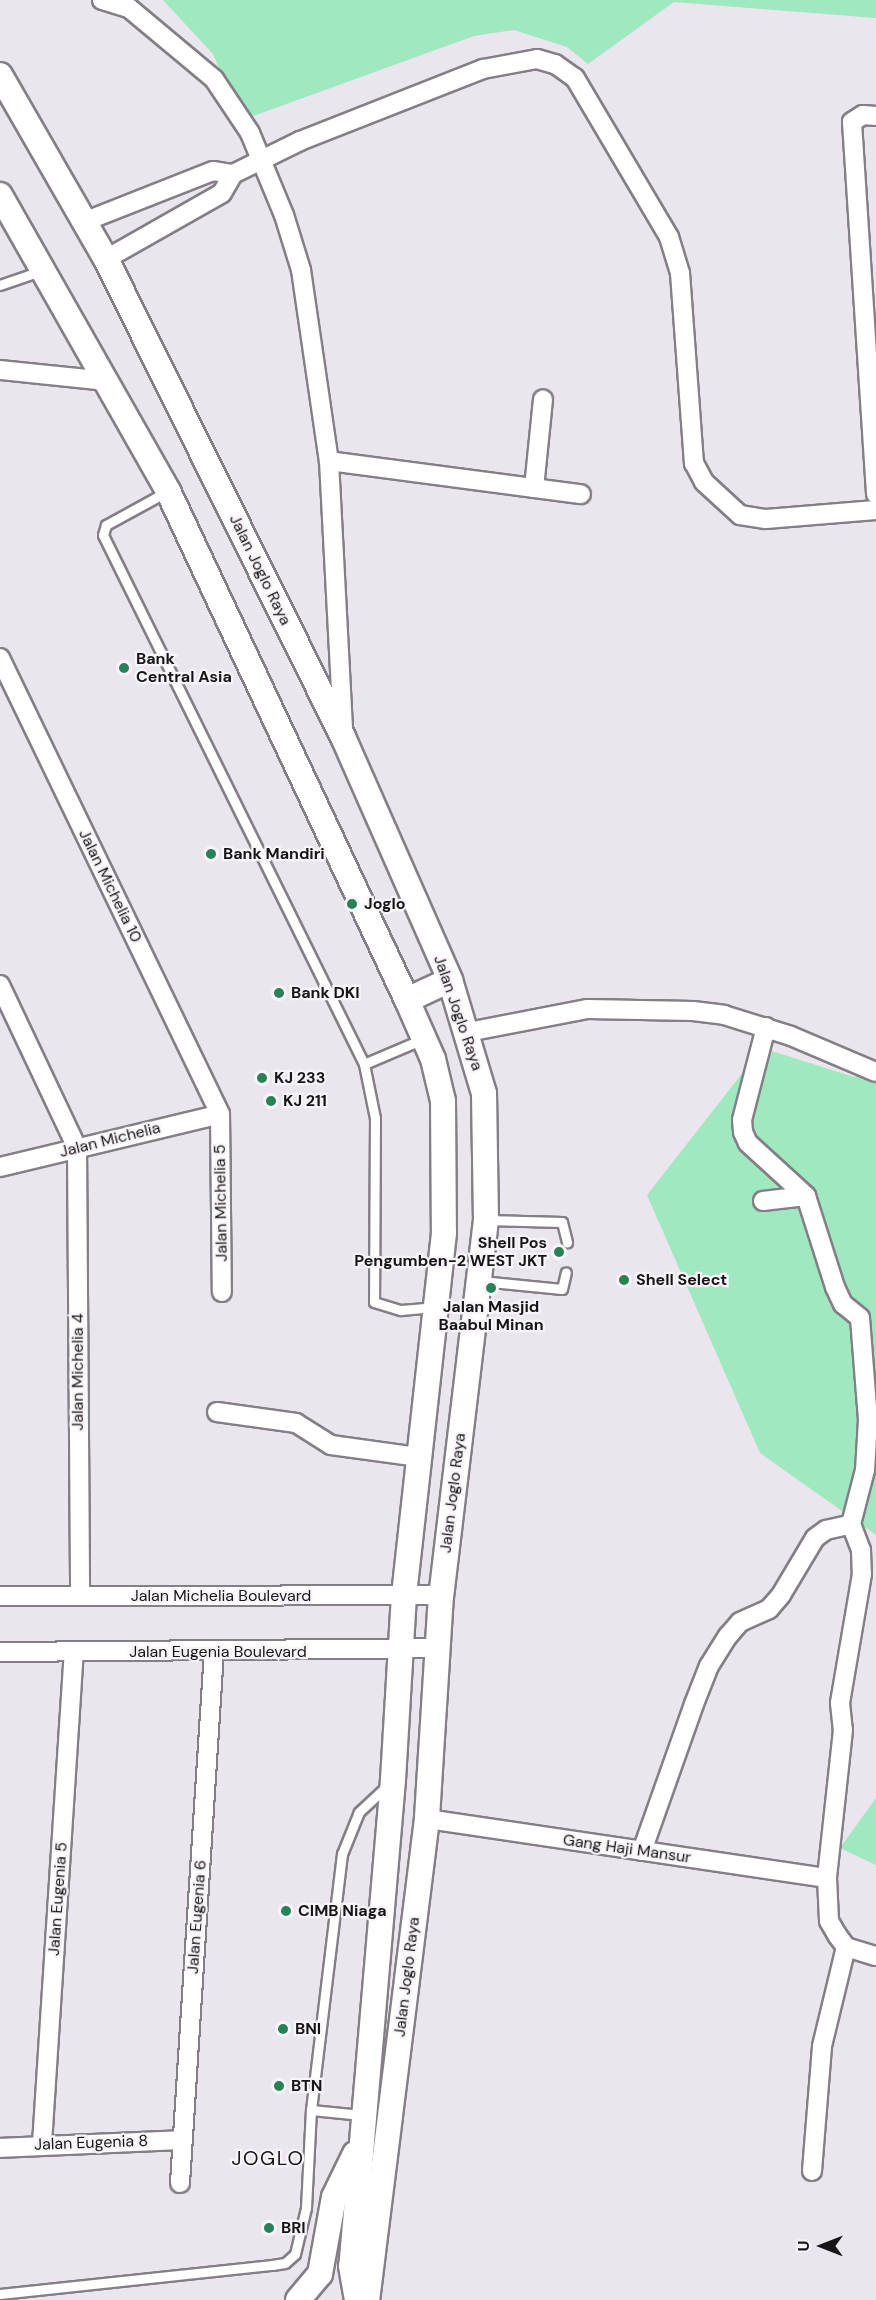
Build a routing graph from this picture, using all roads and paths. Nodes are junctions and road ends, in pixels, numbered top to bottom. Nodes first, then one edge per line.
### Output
1 (102, 0) edge
2 (0, 75) edge
3 (876, 116) edge
4 (261, 160) junction
5 (233, 174) junction
6 (0, 195) edge
7 (86, 221) junction
8 (106, 259) junction
9 (43, 270) junction
10 (0, 285) edge
11 (0, 370) edge
12 (107, 381) junction
13 (543, 399) dead end
14 (329, 462) junction
15 (534, 488) junction
16 (168, 491) junction
17 (581, 494) dead end
18 (876, 494) edge
19 (876, 510) edge
20 (0, 658) edge
21 (343, 737) junction
22 (450, 980) junction
23 (0, 984) edge
24 (407, 1000) junction
25 (766, 1027) junction
26 (468, 1032) junction
27 (424, 1038) junction
28 (364, 1064) junction
29 (876, 1072) edge
30 (220, 1114) junction
31 (77, 1148) junction
32 (0, 1167) edge
33 (806, 1196) junction
34 (762, 1201) dead end
35 (486, 1220) junction
36 (567, 1242) dead end
37 (566, 1272) dead end
38 (479, 1281) junction
39 (222, 1292) dead end
40 (437, 1306) junction
41 (217, 1412) dead end
42 (419, 1457) junction
43 (871, 1466) edge
44 (851, 1524) junction
45 (404, 1595) junction
46 (441, 1595) junction
47 (0, 1596) edge
48 (80, 1596) junction
49 (436, 1648) junction
50 (401, 1650) junction
51 (214, 1651) junction
52 (0, 1652) edge
53 (74, 1654) junction
54 (393, 1780) junction
55 (427, 1819) junction
56 (642, 1851) junction
57 (827, 1878) junction
58 (846, 1947) junction
59 (876, 1956) edge
60 (311, 2110) junction
61 (362, 2115) junction
62 (183, 2140) junction
63 (361, 2142) junction
64 (42, 2144) junction
65 (0, 2148) edge
66 (812, 2171) dead end
67 (180, 2183) dead end
68 (0, 2294) edge
69 (298, 2300) edge
70 (357, 2300) edge
71 (367, 2300) edge

1 - 4 street
2 - 7 main road, Jalan Joglo Raya
3 - 18 street
4 - 5 street
4 - 14 street
4 - 19 street
5 - 7 street
5 - 8 street
6 - 9 main road, Jalan Joglo Raya
7 - 8 main road, Jalan Joglo Raya
8 - 21 main road, Jalan Joglo Raya
9 - 10 lane
9 - 12 main road, Jalan Joglo Raya
11 - 12 street
12 - 16 main road, Jalan Joglo Raya
13 - 15 street
14 - 15 street
14 - 21 street
15 - 17 street
16 - 24 main road, Jalan Joglo Raya
16 - 28 lane
20 - 30 street, Jalan Michelia 10
21 - 22 main road, Jalan Joglo Raya
22 - 24 main road
22 - 26 main road, Jalan Joglo Raya
23 - 31 street
24 - 27 main road, Jalan Joglo Raya
25 - 26 street
25 - 29 street
25 - 33 street
26 - 35 main road, Jalan Joglo Raya
27 - 28 lane
27 - 40 main road, Jalan Joglo Raya
28 - 40 lane
30 - 31 street, Jalan Michelia
30 - 39 street, Jalan Michelia 5
31 - 32 street, Jalan Michelia
31 - 48 street, Jalan Michelia 4
33 - 34 street
33 - 43 street
35 - 36 lane
35 - 38 main road, Jalan Joglo Raya
37 - 38 lane
38 - 46 main road, Jalan Joglo Raya
40 - 42 main road, Jalan Joglo Raya
41 - 42 street
42 - 45 main road, Jalan Joglo Raya
43 - 44 street
44 - 56 street
44 - 57 street
45 - 46 street, Jalan Michelia Boulevard
45 - 48 street, Jalan Michelia Boulevard
45 - 50 main road, Jalan Joglo Raya
46 - 49 main road, Jalan Joglo Raya
47 - 48 street, Jalan Michelia Boulevard
49 - 50 street, Jalan Eugenia Boulevard
49 - 55 main road, Jalan Joglo Raya
50 - 51 street, Jalan Eugenia Boulevard
50 - 54 main road, Jalan Joglo Raya
51 - 53 street, Jalan Eugenia Boulevard
51 - 62 street, Jalan Eugenia 6
52 - 53 street, Jalan Eugenia Boulevard
53 - 64 street, Jalan Eugenia 5
54 - 60 lane
54 - 61 main road, Jalan Joglo Raya
55 - 56 street, Gang Haji Mansur
55 - 71 main road, Jalan Joglo Raya
56 - 57 street, Gang Haji Mansur
57 - 58 street
58 - 59 street
58 - 66 street
60 - 61 lane
60 - 68 lane
61 - 63 main road, Jalan Joglo Raya
62 - 64 street, Jalan Eugenia 8
62 - 67 street, Jalan Eugenia 6
63 - 69 main road
63 - 70 main road, Jalan Joglo Raya
64 - 65 street, Jalan Eugenia 8

